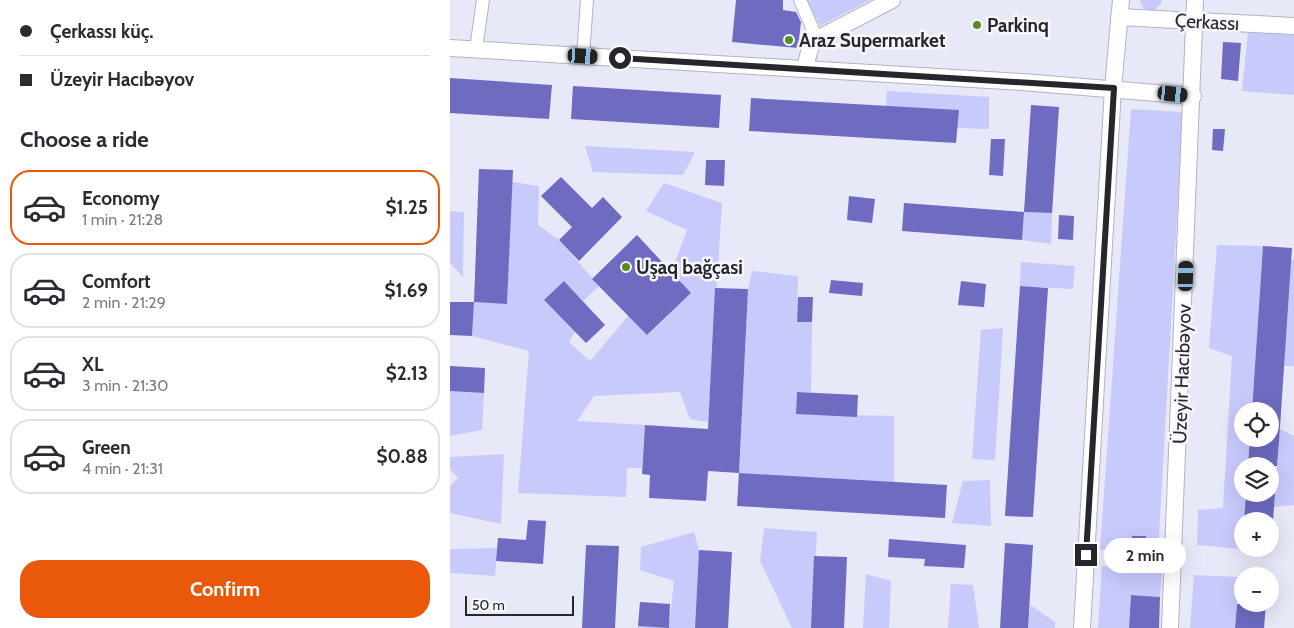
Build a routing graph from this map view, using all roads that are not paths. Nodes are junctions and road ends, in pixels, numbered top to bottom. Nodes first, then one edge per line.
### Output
1 (483, 0) edge
2 (587, 0) edge
3 (800, 0) edge
4 (892, 0) edge
5 (1121, 0) edge
6 (1195, 0) edge
7 (1120, 17) junction
8 (1195, 21) junction
9 (1294, 26) edge
10 (817, 39) junction
11 (450, 48) edge
12 (476, 49) junction
13 (583, 56) junction
14 (805, 68) junction
15 (1114, 88) junction
16 (1193, 96) junction
17 (1082, 628) edge
18 (1170, 628) edge

1 - 12 street
2 - 13 street
3 - 10 street
4 - 10 street
5 - 7 street
6 - 8 street, Üzeyir Hacıbəyov
7 - 8 street, Çerkassı
7 - 15 street
8 - 9 street, Çerkassı
8 - 16 street, Üzeyir Hacıbəyov
10 - 14 street
11 - 12 street
12 - 13 street
13 - 14 street
14 - 15 street
15 - 16 street
15 - 17 street
16 - 18 street, Üzeyir Hacıbəyov

